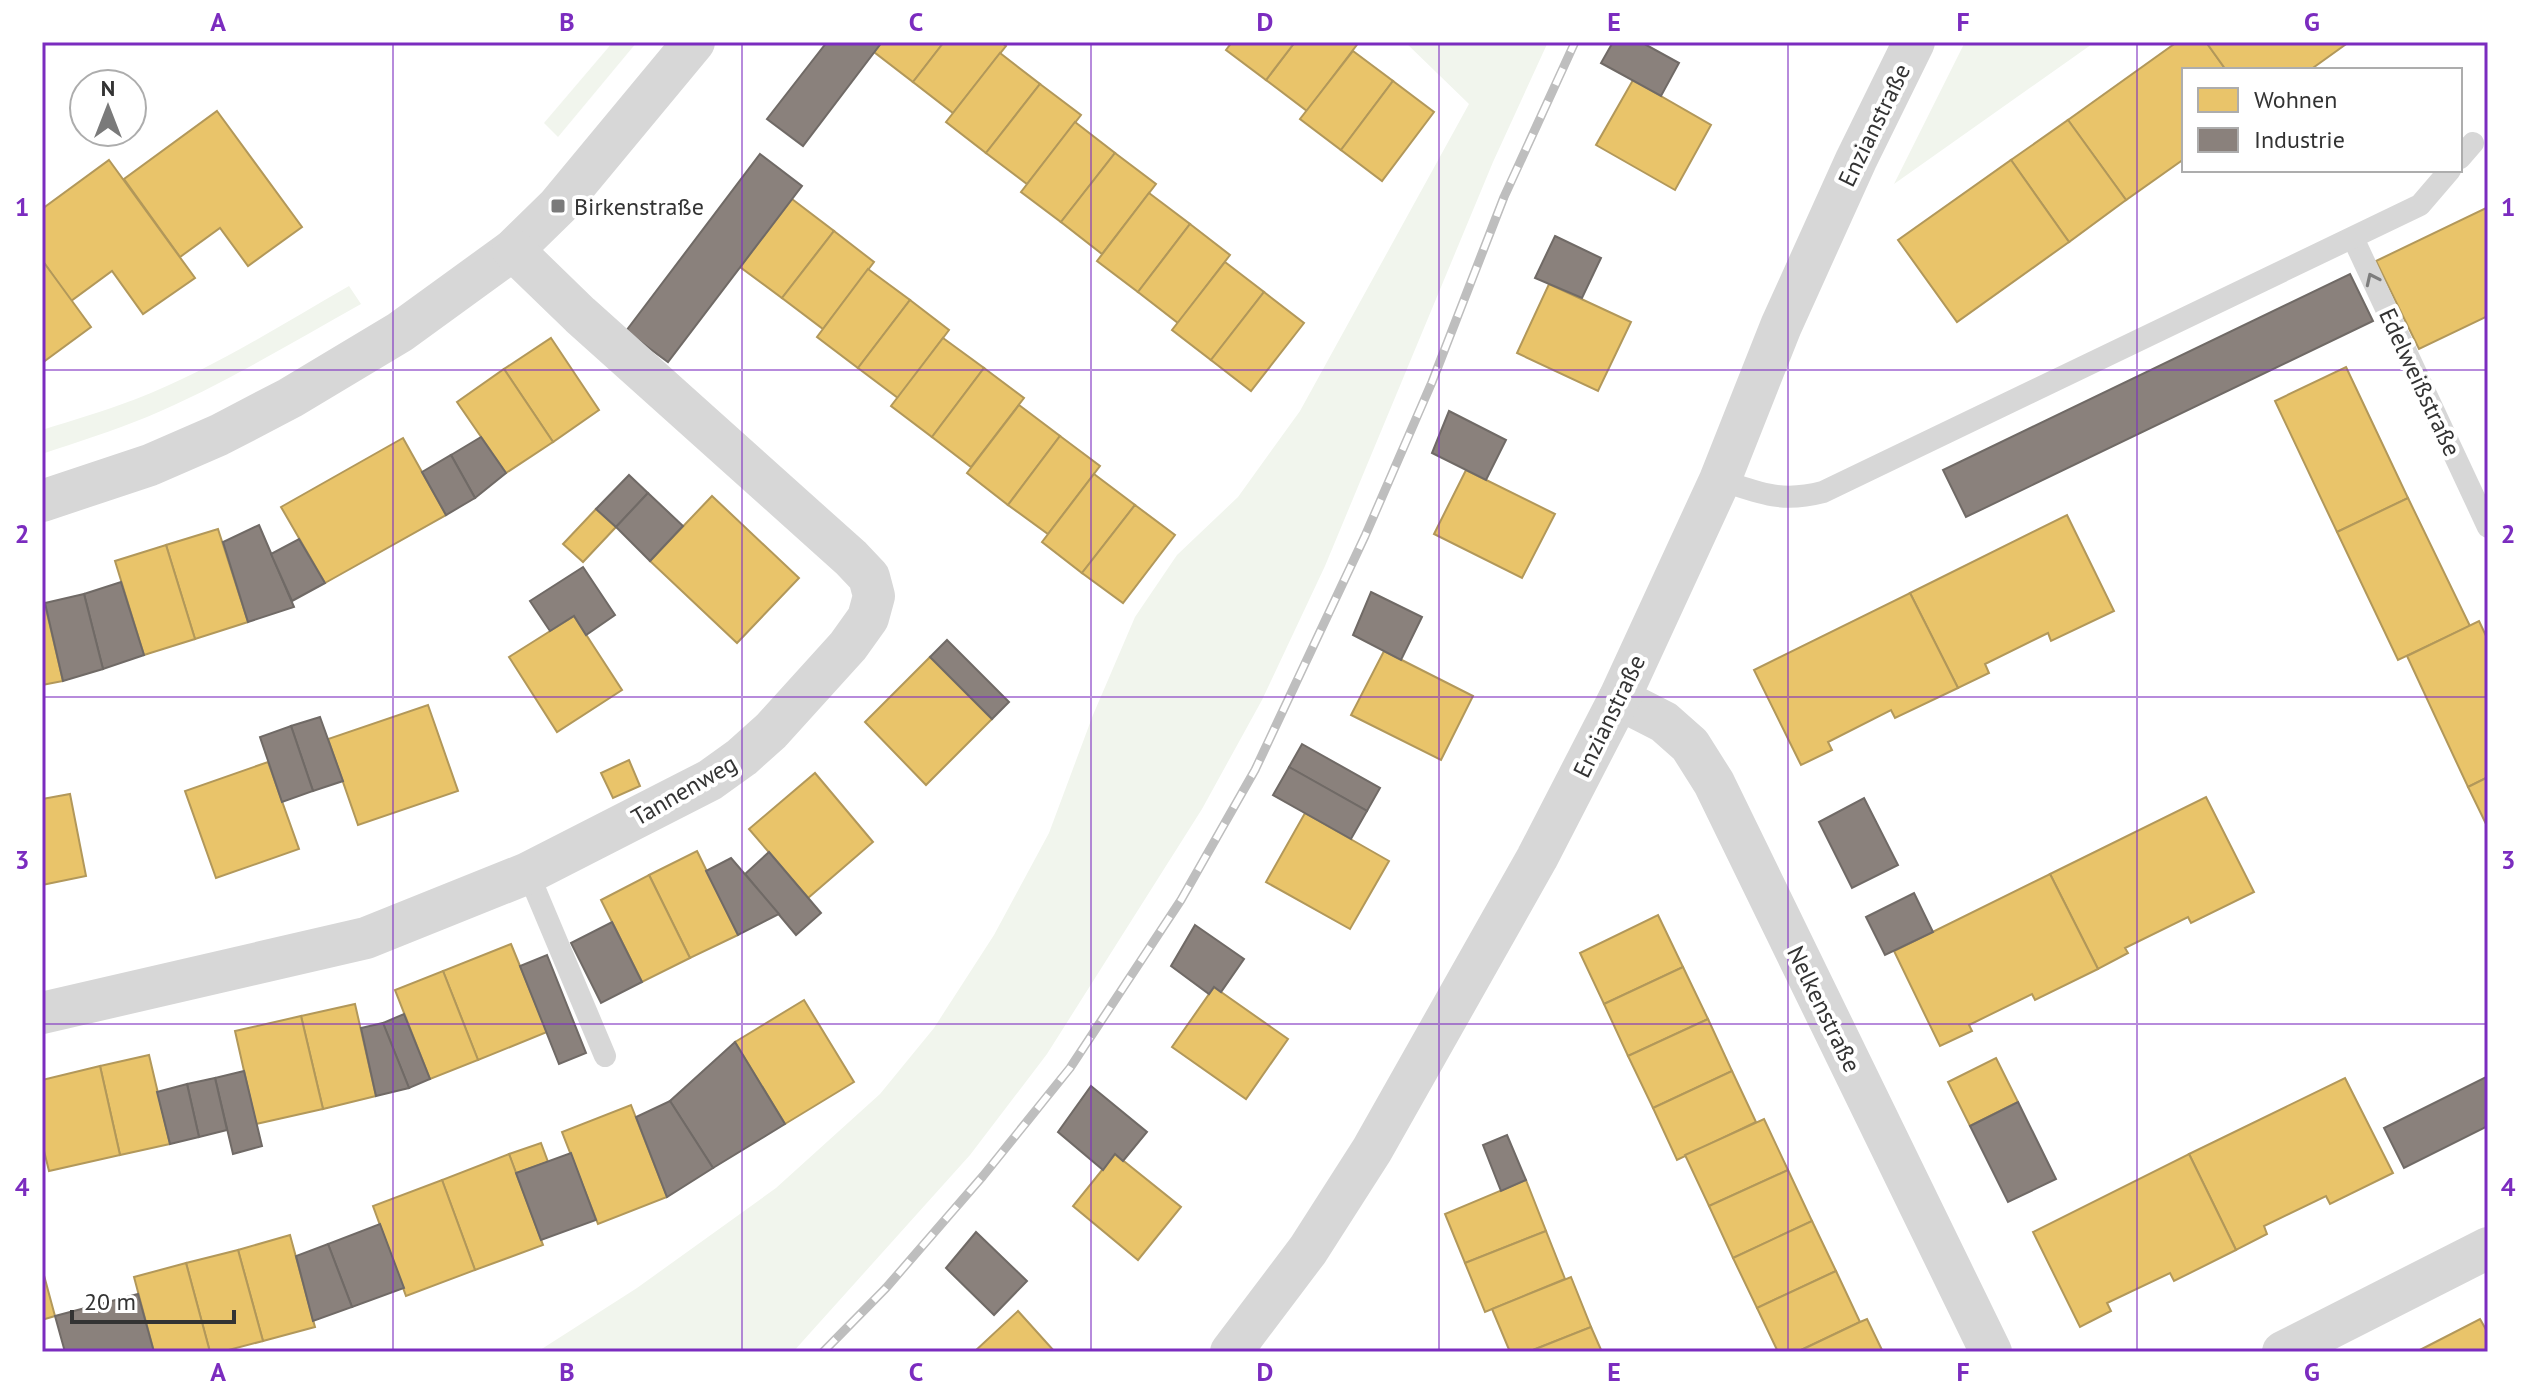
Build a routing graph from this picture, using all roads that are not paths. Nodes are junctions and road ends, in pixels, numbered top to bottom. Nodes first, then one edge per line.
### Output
1 (694, 42) edge
2 (1914, 42) edge
3 (2448, 172) edge
4 (2353, 238) junction
5 (513, 250) junction
6 (1720, 480) junction
7 (42, 501) edge
8 (2488, 527) edge
9 (1619, 699) junction
10 (528, 873) junction
11 (42, 1013) edge
12 (605, 1056) dead end
13 (2488, 1248) edge
14 (1231, 1352) edge
15 (1991, 1352) edge
16 (2283, 1352) edge

1 - 5 street
2 - 6 street, Enzianstraße
3 - 4 lane
4 - 6 lane
8 -> 4 lane, Edelweißstraße
5 - 7 street
5 - 10 street, Tannenweg
6 - 9 street, Enzianstraße
9 - 14 street, Enzianstraße
9 - 15 street, Nelkenstraße
10 - 11 street, Tannenweg
10 - 12 lane
13 - 16 street

